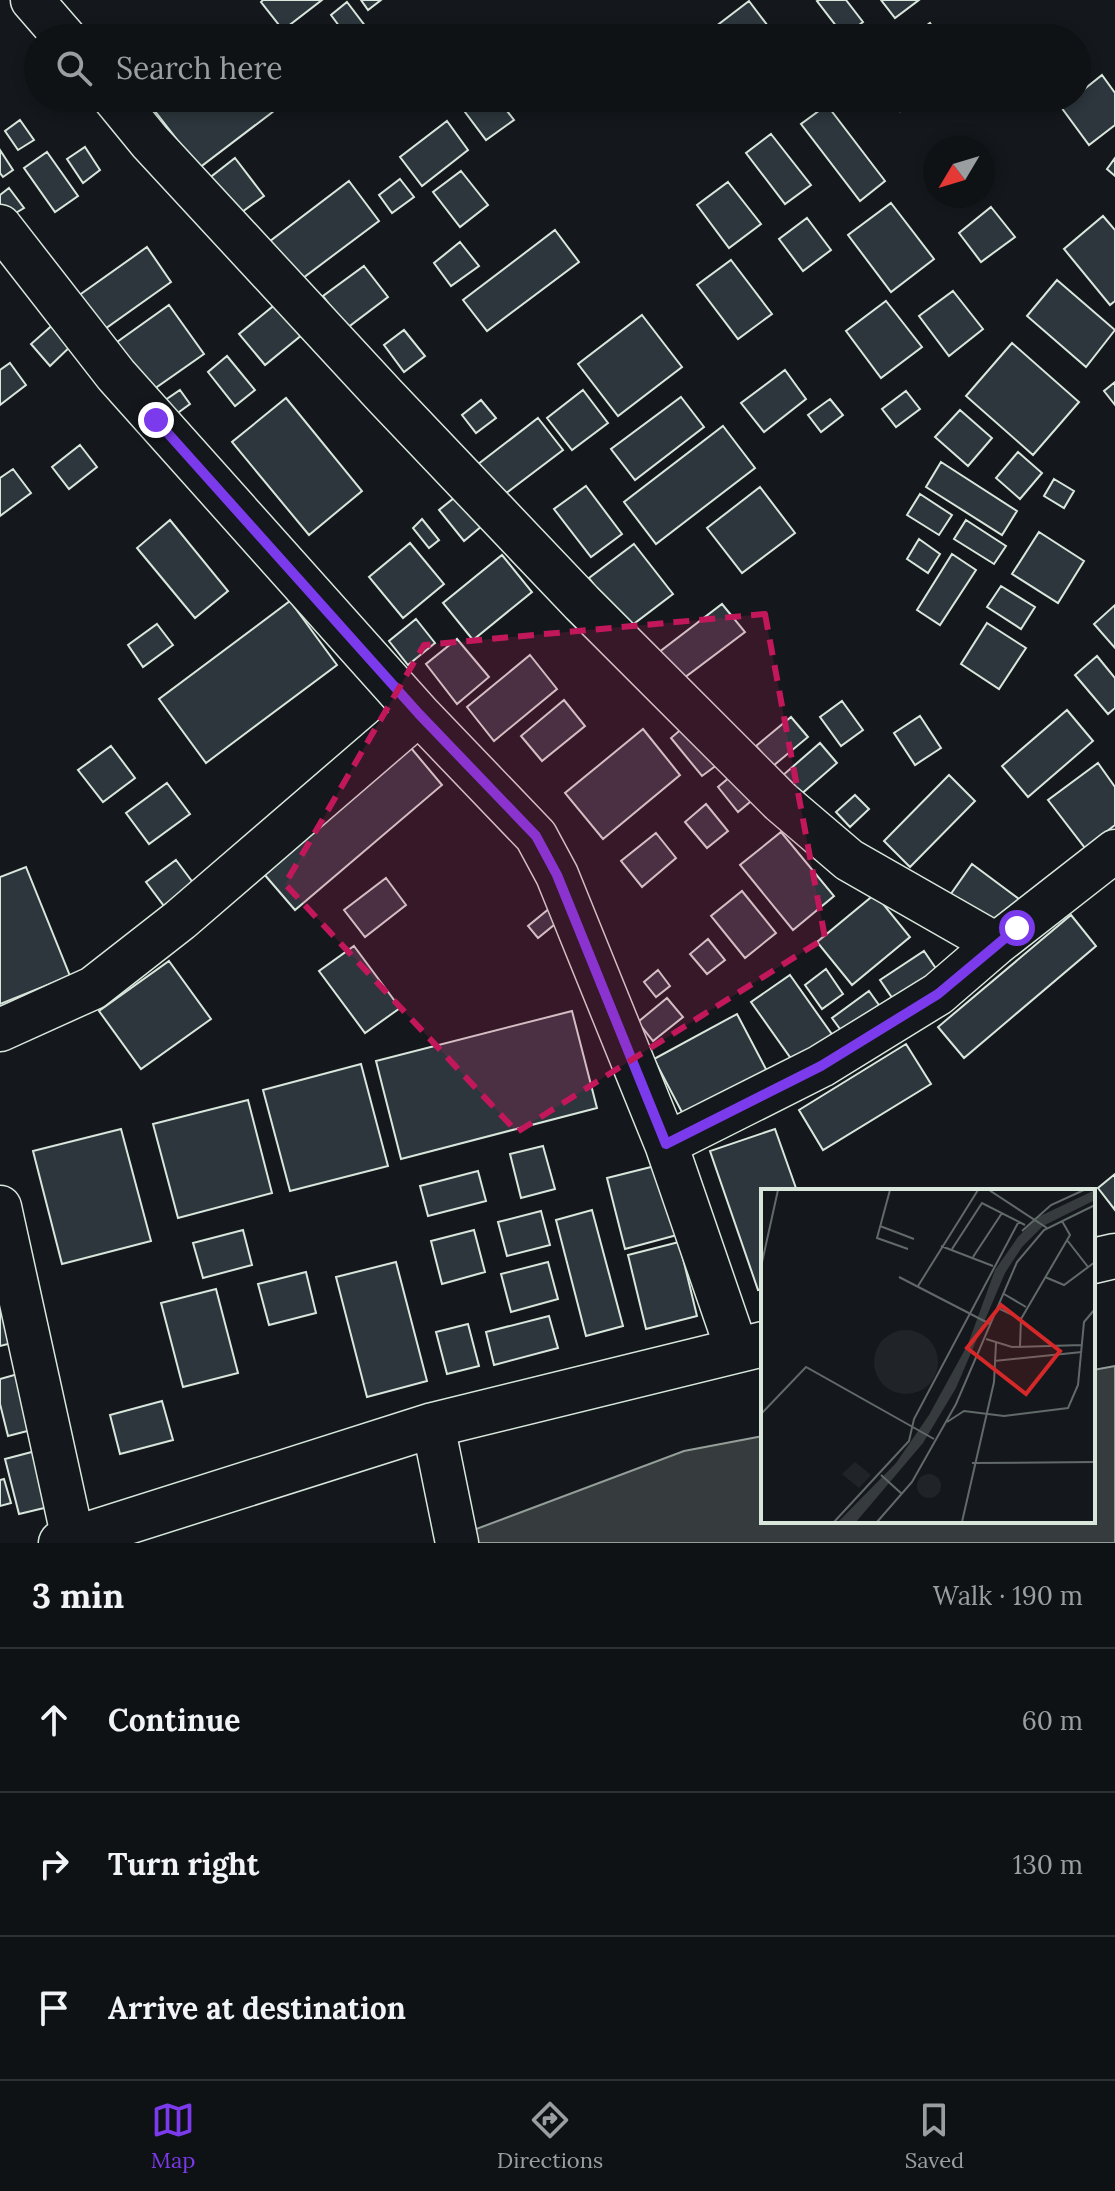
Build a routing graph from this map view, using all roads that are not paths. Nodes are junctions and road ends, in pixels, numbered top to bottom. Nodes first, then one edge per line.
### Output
1 (32, 0) edge
2 (53, 24) edge
3 (125, 112) edge
4 (0, 226) edge
5 (419, 714) junction
6 (1115, 851) edge
7 (996, 944) junction
8 (0, 1030) edge
9 (666, 1144) junction
10 (0, 1207) edge
11 (1115, 1256) edge
12 (1095, 1261) edge
13 (750, 1347) edge
14 (433, 1425) junction
15 (454, 1531) edge
16 (67, 1541) edge

1 - 2 street
3 - 7 street
4 - 5 street
5 - 8 street
5 - 9 street
6 - 7 street
7 - 9 street
9 - 13 street
10 - 16 street
11 - 12 main road
13 - 14 main road
14 - 15 street
14 - 16 main road

